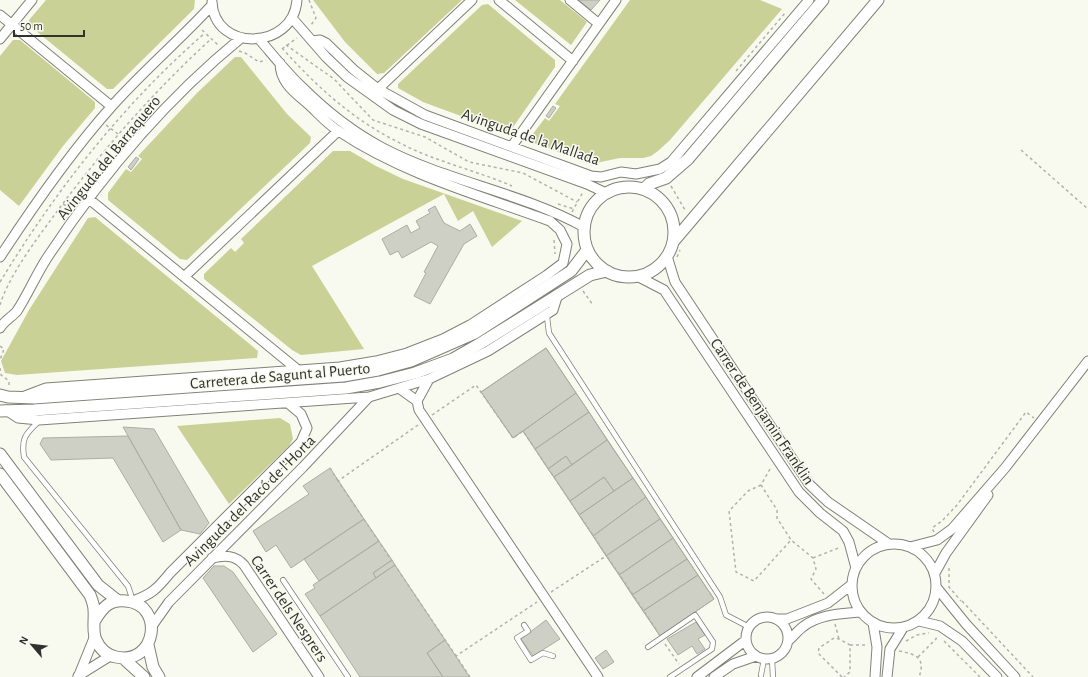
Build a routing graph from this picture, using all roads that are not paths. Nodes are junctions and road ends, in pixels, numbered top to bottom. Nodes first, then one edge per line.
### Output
1 (32, 0) edge
2 (297, 0) edge
3 (472, 0) edge
4 (499, 0) edge
5 (570, 0) edge
6 (616, 0) edge
7 (809, 0) edge
8 (823, 0) edge
9 (878, 0) edge
10 (212, 3) edge
11 (0, 15) edge
12 (292, 18) junction
13 (599, 24) junction
14 (12, 25) junction
15 (241, 38) junction
16 (0, 39) edge
17 (259, 39) junction
18 (312, 41) junction
19 (573, 61) junction
20 (280, 63) junction
21 (378, 89) junction
22 (111, 106) junction
23 (338, 131) junction
24 (691, 139) junction
25 (512, 146) junction
26 (689, 157) junction
27 (563, 165) junction
28 (568, 177) junction
29 (644, 189) junction
30 (606, 193) junction
31 (89, 199) junction
32 (542, 209) junction
33 (532, 214) junction
34 (584, 226) junction
35 (673, 242) junction
36 (587, 250) junction
37 (667, 256) junction
38 (0, 257) edge
39 (607, 271) junction
40 (637, 276) junction
41 (184, 277) junction
42 (538, 281) junction
43 (554, 282) junction
44 (558, 294) junction
45 (553, 310) junction
46 (0, 328) edge
47 (1088, 361) edge
48 (298, 370) junction
49 (429, 379) junction
50 (399, 388) junction
51 (4, 396) edge
52 (369, 397) junction
53 (22, 398) junction
54 (417, 401) junction
55 (288, 403) junction
56 (3, 410) edge
57 (40, 420) junction
58 (0, 454) edge
59 (1005, 468) junction
60 (0, 474) edge
61 (890, 544) junction
62 (910, 547) junction
63 (212, 558) junction
64 (856, 568) junction
65 (935, 574) junction
66 (283, 580) dead end
67 (851, 585) junction
68 (937, 588) junction
69 (117, 600) junction
70 (133, 601) junction
71 (860, 612) junction
72 (777, 619) junction
73 (95, 620) junction
74 (919, 621) junction
75 (873, 623) junction
76 (524, 625) dead end
77 (152, 626) junction
78 (749, 627) junction
79 (903, 628) junction
80 (94, 638) junction
81 (746, 640) junction
82 (788, 641) junction
83 (148, 645) junction
84 (648, 647) dead end
85 (110, 656) junction
86 (554, 656) dead end
87 (764, 658) junction
88 (124, 659) junction
89 (761, 675) dead end
90 (78, 676) edge
91 (144, 677) edge
92 (159, 677) edge
93 (319, 677) edge
94 (348, 677) edge
95 (598, 677) edge
96 (670, 677) edge
97 (696, 677) edge
98 (714, 677) edge
99 (772, 677) edge
100 (875, 677) edge
101 (887, 677) edge
102 (996, 677) edge
103 (1016, 677) edge

1 - 14 street
2 - 12 street
3 - 21 street
4 - 19 street
5 - 13 street
6 - 13 street
7 - 24 street, Avinguda de la Mallada
8 - 26 street
9 - 35 street
10 - 15 street
10 - 22 street, Avinguda del Barraquero
11 - 14 street
12 - 17 street
12 - 18 street, Avinguda de la Mallada
13 - 19 street
14 - 16 street
14 - 22 street
15 - 17 street
15 - 31 street, Avinguda del Barraquero
17 - 20 street
18 - 21 street, Avinguda de la Mallada
18 - 28 street, Avinguda de la Mallada
19 - 25 street
20 - 23 street
20 - 32 street
21 - 25 street, Avinguda de la Mallada
22 - 38 street, Avinguda del Barraquero
23 - 33 street
23 - 41 street
24 - 26 street
24 - 27 street, Avinguda de la Mallada
25 - 27 street, Avinguda de la Mallada
26 - 29 street
27 - 28 street
28 - 30 street, Avinguda de la Mallada
29 - 30 street
29 - 35 street
30 - 34 street
31 - 41 street
31 - 46 street, Avinguda del Barraquero
32 - 33 street
32 - 34 street
33 - 42 street
34 - 36 street
35 - 37 street
36 - 39 street
36 - 43 street, Carretera de Sagunt al Puerto
37 - 40 street
37 - 61 street, Carrer de Benjamin Franklin
39 - 40 street
39 - 44 street, Carretera de Sagunt al Puerto
40 - 64 street, Carrer de Benjamin Franklin
41 - 48 street
42 - 43 street
42 - 48 street
43 - 53 street, Carretera de Sagunt al Puerto
44 - 45 street
44 - 56 street, Carretera de Sagunt al Puerto
45 - 49 street
45 - 78 lane
47 - 59 street
48 - 53 street
49 - 50 street
49 - 54 street
50 - 52 street
50 - 54 street
51 - 53 street, Carretera de Sagunt al Puerto
52 - 55 street
52 - 63 street, Avinguda del Racó de l'Horta
54 - 95 street
55 - 57 street
55 - 70 street, Avinguda del Racó de l'Horta
56 - 57 street
57 - 70 lane
58 - 69 street
59 - 62 street
59 - 65 street
60 - 73 street
61 - 62 street
61 - 64 street
62 - 65 street
63 - 77 street, Avinguda del Racó de l'Horta
63 - 93 street, Carrer dels Nesprers
64 - 67 street
65 - 68 street
66 - 94 lane
67 - 71 street
67 - 72 street
68 - 74 street
68 - 103 street
69 - 70 street
69 - 73 street
70 - 77 street
71 - 75 street
71 - 82 street
72 - 78 street
72 - 82 street
73 - 80 street
74 - 79 street
74 - 102 street
75 - 79 street
75 - 100 street
76 - 86 lane
77 - 83 street
78 - 81 street
79 - 101 street
80 - 85 street
80 - 90 street
81 - 87 street
81 - 97 street
82 - 87 street
83 - 88 street
83 - 92 street
84 - 96 lane
85 - 88 street
85 - 90 street
87 - 89 lane
87 - 98 street
87 - 99 lane
88 - 91 street

